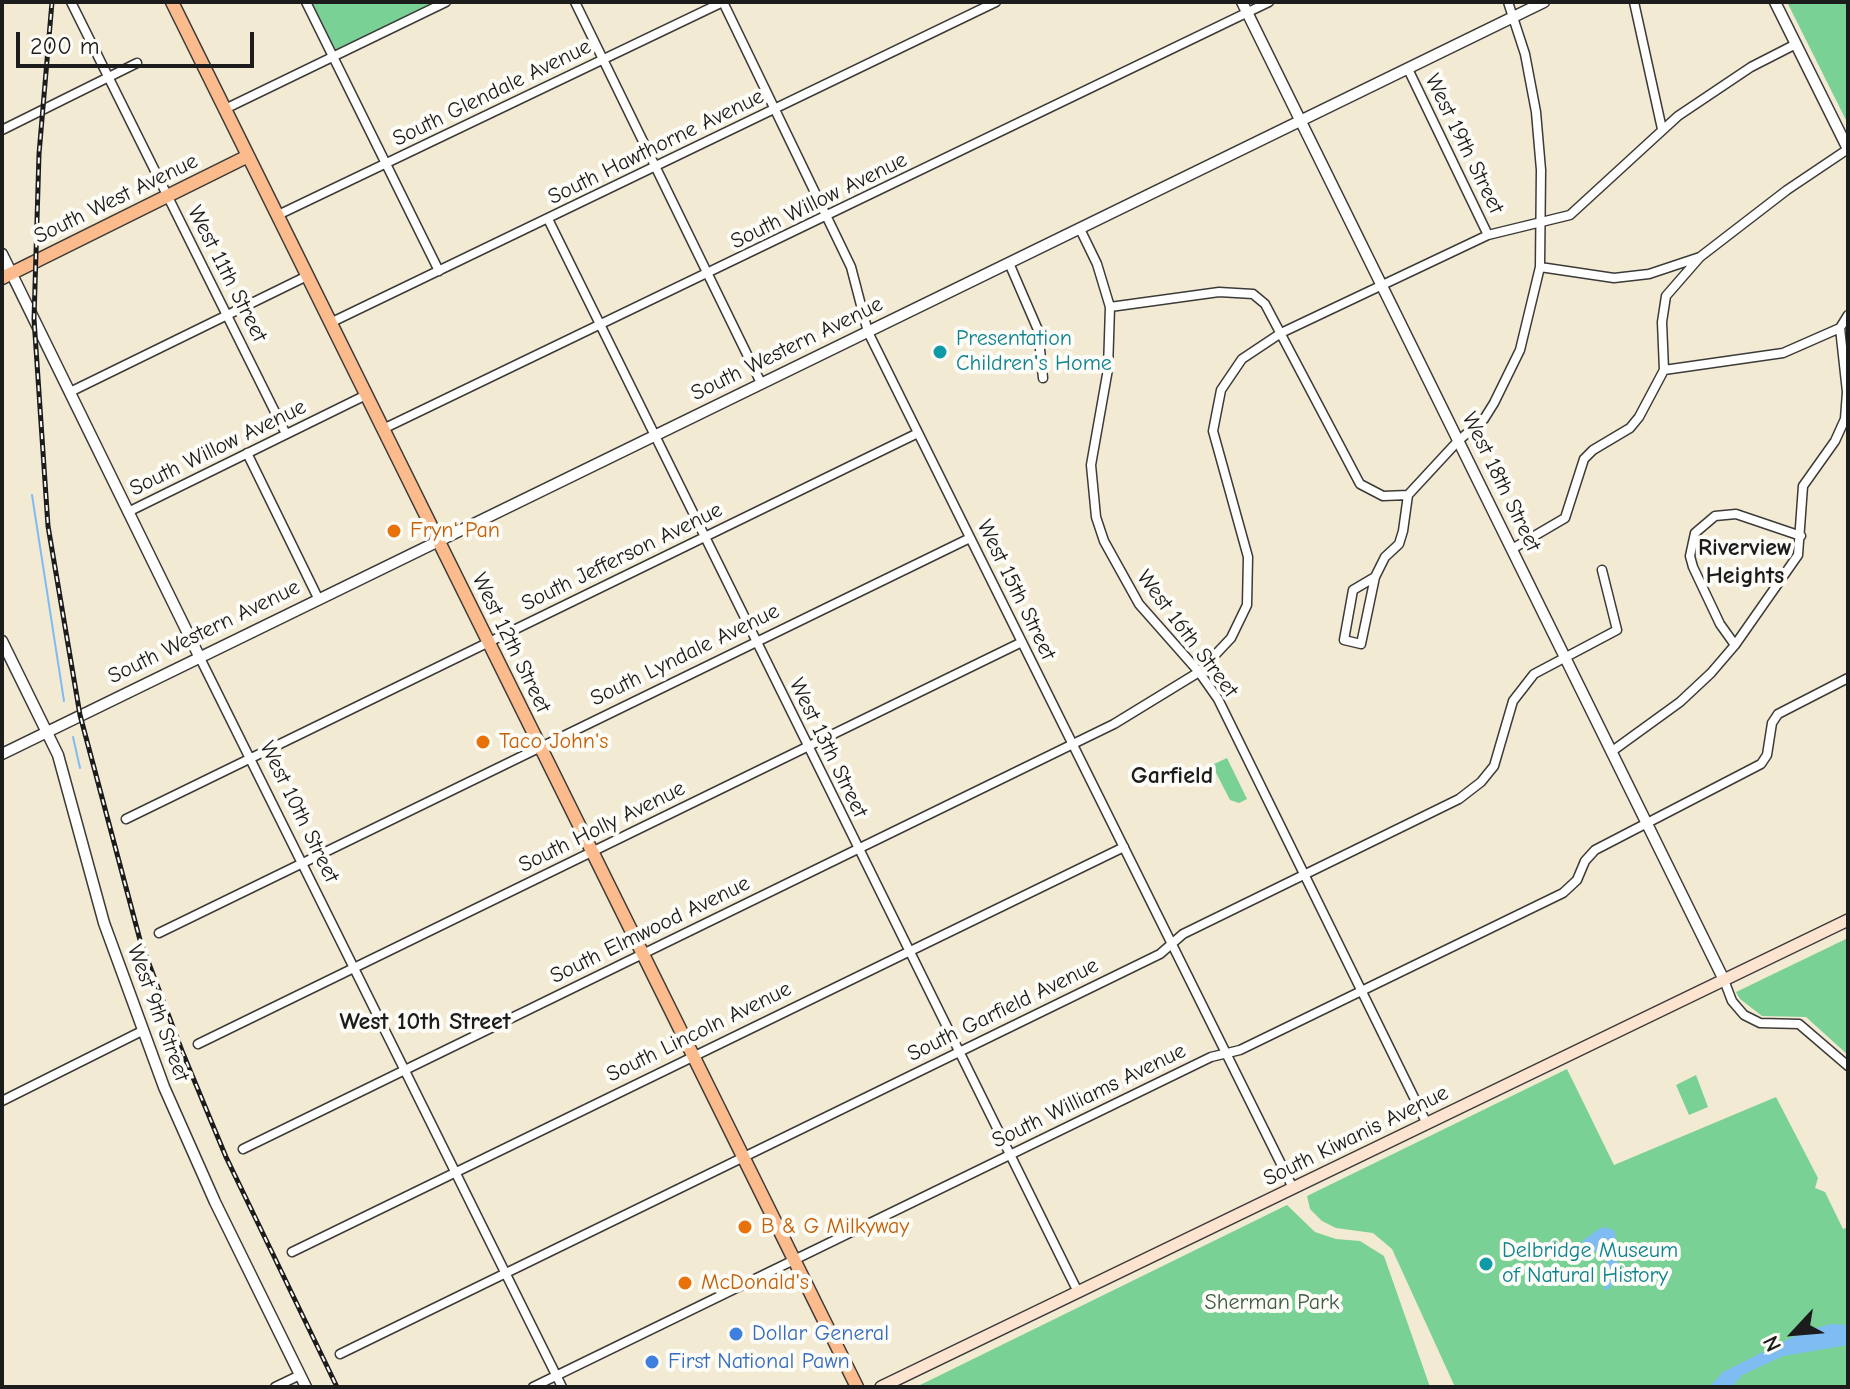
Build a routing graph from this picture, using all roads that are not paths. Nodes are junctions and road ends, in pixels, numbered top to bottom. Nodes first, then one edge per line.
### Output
1 (71, 2) edge
2 (172, 2) edge
3 (306, 2) edge
4 (446, 2) edge
5 (575, 2) edge
6 (723, 2) edge
7 (996, 2) edge
8 (1269, 2) edge
9 (1508, 2) edge
10 (1544, 2) edge
11 (1634, 2) edge
12 (1775, 2) edge
13 (1245, 7) edge
14 (1515, 16) junction
15 (1796, 44) junction
16 (333, 57) junction
17 (603, 59) junction
18 (137, 63) dead end
19 (1408, 69) junction
20 (108, 77) junction
21 (225, 109) junction
22 (774, 111) junction
23 (1300, 121) junction
24 (1662, 129) junction
25 (2, 130) edge
26 (1848, 149) edge
27 (248, 156) junction
28 (387, 164) junction
29 (655, 167) junction
30 (167, 196) junction
31 (278, 215) junction
32 (826, 218) junction
33 (548, 219) junction
34 (1542, 221) junction
35 (1080, 229) junction
36 (1488, 235) junction
37 (2, 254) edge
38 (1700, 257) junction
39 (1009, 263) junction
40 (1540, 267) junction
41 (439, 271) junction
42 (708, 275) junction
43 (7, 276) edge
44 (307, 276) junction
45 (1381, 285) junction
46 (1110, 307) junction
47 (227, 315) junction
48 (1848, 315) edge
49 (330, 323) junction
50 (600, 327) junction
51 (1840, 328) junction
52 (868, 332) junction
53 (1281, 333) junction
54 (1664, 370) junction
55 (1043, 378) dead end
56 (761, 383) junction
57 (70, 392) junction
58 (366, 395) junction
59 (383, 429) junction
60 (918, 433) junction
61 (286, 434) junction
62 (654, 436) junction
63 (1458, 441) junction
64 (247, 453) junction
65 (1408, 495) junction
66 (128, 512) junction
67 (1801, 536) junction
68 (703, 537) junction
69 (970, 538) junction
70 (438, 540) junction
71 (1512, 549) junction
72 (1602, 570) dead end
73 (1375, 577) junction
74 (318, 598) junction
75 (2, 641) edge
76 (488, 641) junction
77 (755, 642) junction
78 (1022, 642) junction
79 (1735, 645) junction
80 (199, 656) junction
81 (1565, 657) junction
82 (1199, 672) junction
83 (1848, 678) edge
84 (47, 732) junction
85 (1072, 744) junction
86 (540, 746) junction
87 (807, 747) junction
88 (1611, 752) junction
89 (2, 754) edge
90 (250, 759) junction
91 (126, 819) dead end
92 (1645, 823) junction
93 (1124, 847) junction
94 (858, 849) junction
95 (592, 852) junction
96 (302, 864) junction
97 (1305, 876) junction
98 (1848, 920) edge
99 (159, 933) dead end
100 (1172, 943) junction
101 (909, 950) junction
102 (642, 954) junction
103 (354, 968) junction
104 (1724, 980) junction
105 (1362, 992) junction
106 (142, 1031) junction
107 (198, 1044) dead end
108 (959, 1052) junction
109 (1226, 1053) junction
110 (693, 1056) junction
111 (1848, 1066) edge
112 (404, 1069) junction
113 (2, 1101) edge
114 (1427, 1124) junction
115 (243, 1149) dead end
116 (1010, 1154) junction
117 (743, 1158) junction
118 (454, 1171) junction
119 (1293, 1188) junction
120 (292, 1252) dead end
121 (794, 1260) junction
122 (506, 1273) junction
123 (1078, 1292) junction
124 (340, 1354) dead end
125 (300, 1375) junction
126 (556, 1376) junction
127 (275, 1387) edge
128 (306, 1387) edge
129 (533, 1387) edge
130 (562, 1387) edge
131 (857, 1387) edge
132 (881, 1387) edge

1 - 20 street, West 11th Street
2 - 21 main road, West 12th Street
3 - 16 street
4 - 16 street
5 - 17 street
6 - 17 street, South Glendale Avenue
6 - 22 street, West 15th Street
7 - 22 street, South Hawthorne Avenue
8 - 13 street, South Willow Avenue
9 - 14 street
10 - 14 street, South Western Avenue
11 - 24 street
12 - 15 street
13 - 23 street, West 18th Street
13 - 32 street, South Willow Avenue
14 - 19 street, South Western Avenue
14 - 34 street
15 - 24 street
15 - 26 street
16 - 21 street
16 - 28 street
17 - 28 street, South Glendale Avenue
17 - 29 street
18 - 20 street
19 - 23 street, South Western Avenue
19 - 36 street, West 19th Street
20 - 25 street
20 - 30 street, West 11th Street
21 - 27 main road, West 12th Street
22 - 29 street, South Hawthorne Avenue
22 - 32 street, West 15th Street
23 - 35 street, South Western Avenue
23 - 45 street, West 18th Street
24 - 34 street
26 - 38 street
27 - 30 main road, South West Avenue
27 - 31 main road, West 12th Street
28 - 31 street, South Glendale Avenue
28 - 41 street
29 - 33 street, South Hawthorne Avenue
29 - 42 street
30 - 43 main road, South West Avenue
30 - 47 street, West 11th Street
31 - 44 main road, West 12th Street
32 - 42 street, South Willow Avenue
32 - 52 street, West 15th Street
33 - 41 street, South Hawthorne Avenue
33 - 50 street, West 13th Street
34 - 36 street
34 - 40 street
35 - 39 street, South Western Avenue
35 - 46 street, West 16th Street
36 - 45 street
37 - 43 street, West 10th Street
38 - 40 street
38 - 54 street
39 - 52 street, South Western Avenue
39 - 55 street
40 - 63 street
41 - 49 street, South Hawthorne Avenue
42 - 50 street, South Willow Avenue
42 - 56 street
43 - 57 street, West 10th Street
44 - 47 street
44 - 49 main road, West 12th Street
45 - 53 street, South Elmwood Avenue
45 - 63 street, West 18th Street
46 - 53 street
46 - 82 street, West 16th Street
47 - 57 street
47 - 61 street, West 11th Street
48 - 51 street
49 - 58 main road, West 12th Street
50 - 59 street, South Willow Avenue
50 - 62 street, West 13th Street
51 - 54 street
51 - 67 street
52 - 56 street, South Western Avenue
52 - 60 street, West 15th Street
53 - 65 street
53 - 82 street, South Elmwood Avenue
54 - 71 street
56 - 62 street, South Western Avenue
57 - 66 street, West 10th Street
58 - 59 main road, West 12th Street
58 - 61 street, South Willow Avenue
59 - 70 main road, West 12th Street
60 - 68 street, South Jefferson Avenue
60 - 69 street, West 15th Street
61 - 64 street, South Willow Avenue
62 - 68 street, West 13th Street
62 - 70 street, South Western Avenue
63 - 65 street
63 - 71 street, West 18th Street
64 - 66 street, South Willow Avenue
64 - 74 street
65 - 73 street
66 - 80 street, West 10th Street
67 - 79 street
67 - 79 street
68 - 76 street, South Jefferson Avenue
68 - 77 street, West 13th Street
69 - 77 street, South Lyndale Avenue
69 - 78 street, West 15th Street
70 - 74 street, South Western Avenue
70 - 76 main road, West 12th Street
71 - 81 street, West 18th Street
72 - 81 street, South Garfield Avenue
73 - 73 street
74 - 80 street, South Western Avenue
75 - 84 street, West 9th Street
76 - 86 main road, West 12th Street
76 - 90 street, South Jefferson Avenue
77 - 86 street, South Lyndale Avenue
77 - 87 street, West 13th Street
78 - 85 street, West 15th Street
78 - 87 street, South Holly Avenue
79 - 88 street
80 - 84 street, South Western Avenue
80 - 90 street, West 10th Street
81 - 88 street, West 18th Street
81 - 97 street, South Garfield Avenue
82 - 85 street, South Elmwood Avenue
82 - 97 street, West 16th Street
83 - 92 street
84 - 89 street, South Western Avenue
84 - 106 street, West 9th Street
85 - 93 street, West 15th Street
85 - 94 street, South Elmwood Avenue
86 - 95 main road, West 12th Street
86 - 96 street, South Lyndale Avenue
87 - 94 street, West 13th Street
87 - 95 street, South Holly Avenue
88 - 92 street, West 18th Street
90 - 91 street, South Jefferson Avenue
90 - 96 street, West 10th Street
92 - 104 street, West 18th Street
92 - 105 street, South Williams Avenue
93 - 100 street, West 15th Street
93 - 101 street, South Lincoln Avenue
94 - 101 street, West 13th Street
94 - 102 street, South Elmwood Avenue
95 - 102 main road, West 12th Street
95 - 103 street, South Holly Avenue
96 - 99 street, South Lyndale Avenue
96 - 103 street, West 10th Street
97 - 100 street, South Garfield Avenue
97 - 105 street, West 16th Street
98 - 104 main road, South Kiwanis Avenue
100 - 108 street, South Garfield Avenue
100 - 109 street, West 15th Street
101 - 108 street, West 13th Street
101 - 110 street, South Lincoln Avenue
102 - 110 main road, West 12th Street
102 - 112 street, South Elmwood Avenue
103 - 107 street, South Holly Avenue
103 - 112 street, West 10th Street
104 - 111 street
104 - 114 main road, South Kiwanis Avenue
105 - 109 street, South Williams Avenue
105 - 114 street, West 16th Street
106 - 113 street
106 - 125 street, West 9th Street
108 - 116 street, West 13th Street
108 - 117 street, South Garfield Avenue
109 - 116 street, South Williams Avenue
109 - 119 street, West 15th Street
110 - 117 main road, West 12th Street
110 - 118 street, South Lincoln Avenue
112 - 115 street, South Elmwood Avenue
112 - 118 street, West 10th Street
114 - 119 main road, South Kiwanis Avenue
116 - 121 street, South Williams Avenue
116 - 123 street, West 13th Street
117 - 121 main road, West 12th Street
117 - 122 street, South Garfield Avenue
118 - 120 street, South Lincoln Avenue
118 - 122 street, West 10th Street
119 - 123 main road, South Kiwanis Avenue
121 - 126 street, South Williams Avenue
121 - 131 main road, West 12th Street
122 - 124 street, South Garfield Avenue
122 - 126 street, West 10th Street
123 - 132 main road, South Kiwanis Avenue
125 - 127 street
125 - 128 street, West 9th Street
126 - 129 street, South Williams Avenue
126 - 130 street, West 10th Street

